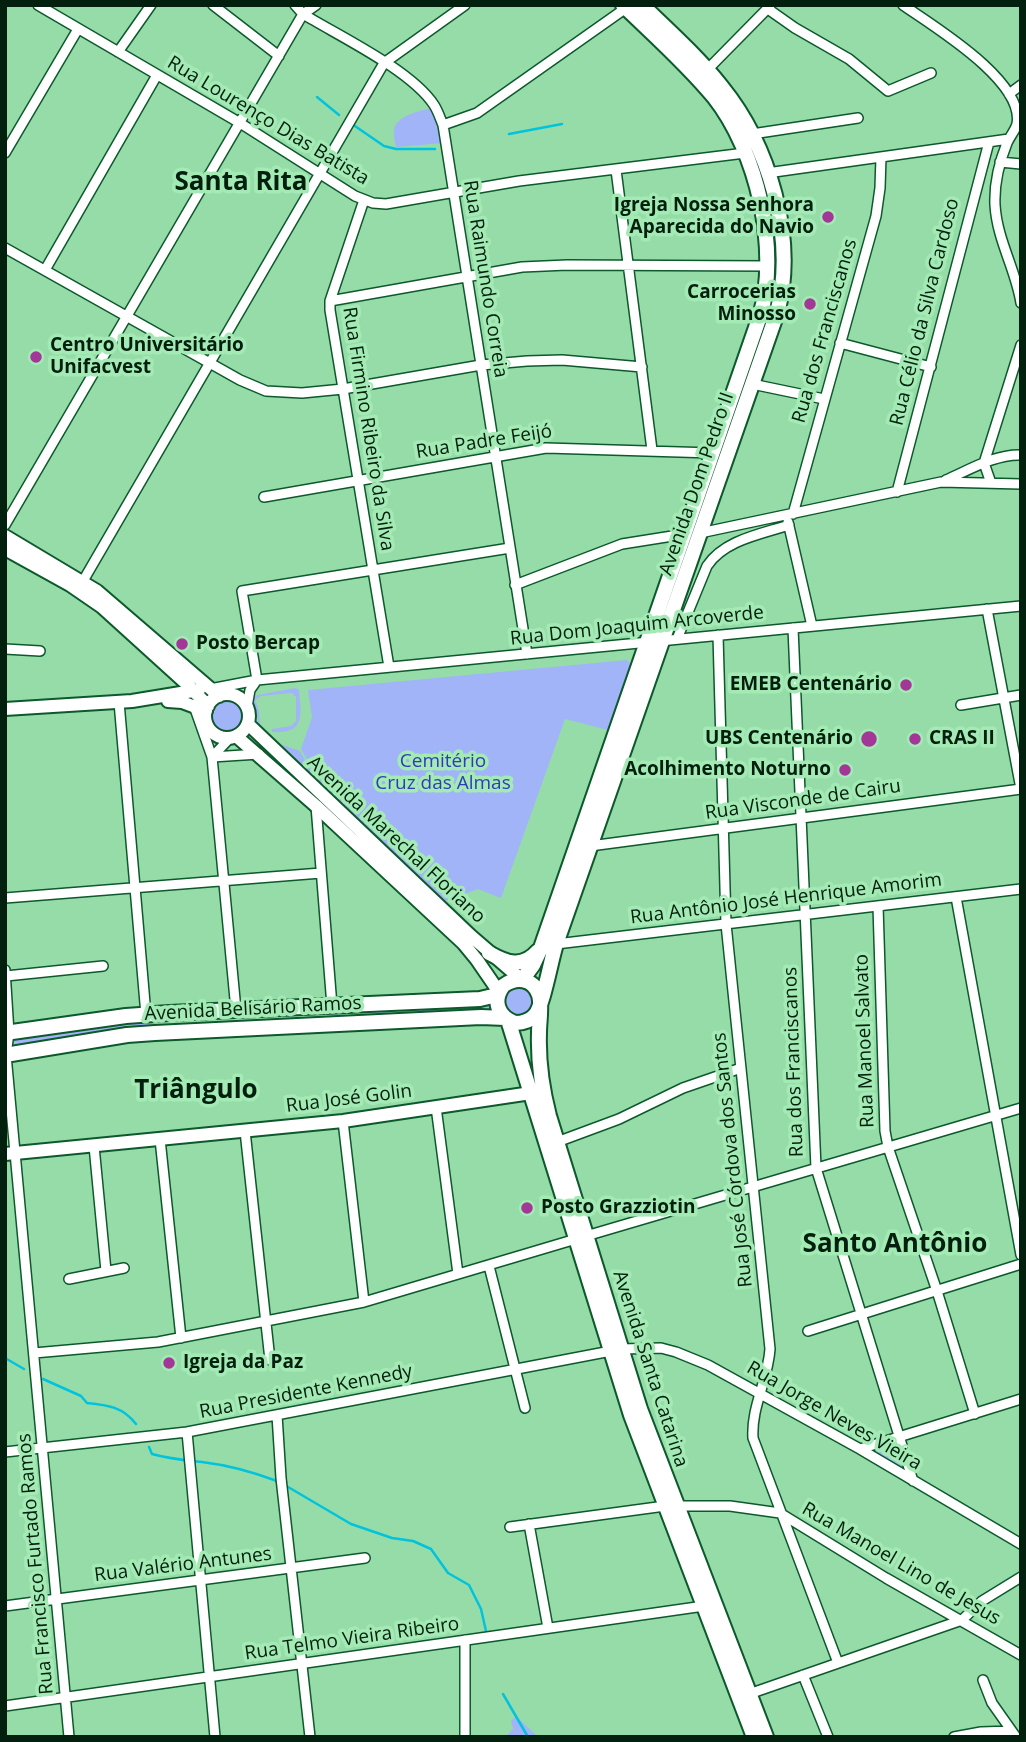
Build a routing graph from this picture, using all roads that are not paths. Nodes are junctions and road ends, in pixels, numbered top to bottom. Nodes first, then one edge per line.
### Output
1 (38, 5) edge
2 (151, 5) edge
3 (213, 5) edge
4 (295, 5) edge
5 (316, 5) edge
6 (465, 5) edge
7 (642, 5) edge
8 (903, 5) edge
9 (624, 7) edge
10 (769, 7) edge
11 (303, 14) junction
12 (78, 29) junction
13 (118, 52) junction
14 (279, 56) junction
15 (384, 63) junction
16 (707, 70) junction
17 (931, 73) dead end
18 (157, 75) junction
19 (1021, 85) edge
20 (1009, 94) junction
21 (858, 118) dead end
22 (240, 122) junction
23 (443, 125) junction
24 (752, 134) junction
25 (1009, 139) junction
26 (989, 142) junction
27 (5, 153) edge
28 (745, 153) junction
29 (881, 157) junction
30 (1021, 164) edge
31 (999, 166) junction
32 (981, 168) junction
33 (616, 170) junction
34 (320, 173) junction
35 (767, 173) junction
36 (453, 192) junction
37 (364, 200) junction
38 (5, 248) edge
39 (629, 265) junction
40 (768, 267) junction
41 (45, 270) junction
42 (467, 275) junction
43 (330, 301) junction
44 (1021, 303) edge
45 (127, 316) junction
46 (840, 343) junction
47 (1021, 345) edge
48 (210, 362) junction
49 (481, 365) junction
50 (642, 367) junction
51 (931, 367) junction
52 (752, 384) junction
53 (343, 390) junction
54 (824, 399) junction
55 (652, 450) junction
56 (713, 453) junction
57 (1021, 455) edge
58 (495, 457) junction
59 (984, 463) junction
60 (358, 481) junction
61 (941, 482) junction
62 (991, 483) junction
63 (1021, 484) edge
64 (897, 492) junction
65 (264, 497) dead end
66 (789, 518) junction
67 (5, 525) edge
68 (692, 534) junction
69 (5, 536) edge
70 (510, 548) junction
71 (5, 549) edge
72 (373, 570) junction
73 (83, 581) junction
74 (516, 585) junction
75 (1021, 606) edge
76 (987, 609) junction
77 (812, 626) junction
78 (793, 628) junction
79 (718, 635) junction
80 (677, 639) junction
81 (654, 641) junction
82 (5, 649) edge
83 (40, 651) dead end
84 (527, 654) junction
85 (389, 667) junction
86 (257, 680) junction
87 (195, 691) junction
88 (220, 691) junction
89 (1021, 695) edge
90 (1004, 698) junction
91 (126, 701) junction
92 (961, 705) dead end
93 (247, 707) junction
94 (5, 709) edge
95 (203, 710) junction
96 (248, 724) junction
97 (203, 732) junction
98 (233, 737) junction
99 (258, 754) junction
100 (212, 757) junction
101 (1021, 789) edge
102 (316, 806) junction
103 (801, 818) junction
104 (723, 828) junction
105 (590, 846) junction
106 (321, 873) junction
107 (223, 881) junction
108 (135, 888) junction
109 (1021, 889) edge
110 (956, 897) junction
111 (5, 898) edge
112 (878, 906) junction
113 (805, 914) junction
114 (726, 924) junction
115 (467, 940) junction
116 (556, 944) junction
117 (541, 948) junction
118 (489, 953) junction
119 (103, 966) dead end
120 (5, 970) edge
121 (6, 976) edge
122 (522, 980) junction
123 (498, 994) junction
124 (540, 1003) junction
125 (332, 1006) junction
126 (236, 1010) junction
127 (146, 1015) junction
128 (506, 1019) junction
129 (7, 1033) edge
130 (6, 1055) edge
131 (741, 1068) junction
132 (531, 1093) junction
133 (436, 1107) junction
134 (1021, 1108) edge
135 (996, 1115) junction
136 (344, 1121) junction
137 (245, 1131) junction
138 (160, 1139) junction
139 (557, 1142) junction
140 (94, 1146) junction
141 (888, 1147) junction
142 (10, 1154) edge
143 (816, 1168) junction
144 (752, 1187) junction
145 (581, 1237) junction
146 (1021, 1255) edge
147 (1021, 1264) edge
148 (489, 1266) junction
149 (124, 1268) dead end
150 (106, 1271) junction
151 (458, 1274) junction
152 (69, 1279) dead end
153 (937, 1291) junction
154 (364, 1302) junction
155 (862, 1314) junction
156 (266, 1321) junction
157 (808, 1331) dead end
158 (181, 1338) junction
159 (616, 1350) junction
160 (34, 1353) junction
161 (270, 1360) dead end
162 (515, 1370) junction
163 (760, 1394) junction
164 (1021, 1399) edge
165 (525, 1408) dead end
166 (975, 1414) junction
167 (277, 1415) junction
168 (187, 1432) junction
169 (900, 1437) junction
170 (43, 1448) junction
171 (860, 1449) junction
172 (5, 1452) edge
173 (913, 1480) junction
174 (671, 1506) junction
175 (780, 1513) junction
176 (529, 1524) junction
177 (510, 1527) dead end
178 (1021, 1544) edge
179 (366, 1559) dead end
180 (292, 1568) junction
181 (1021, 1577) edge
182 (202, 1580) junction
183 (57, 1599) junction
184 (5, 1606) edge
185 (704, 1606) junction
186 (962, 1620) junction
187 (548, 1628) junction
188 (465, 1640) junction
189 (1021, 1655) edge
190 (838, 1663) junction
191 (302, 1664) junction
192 (803, 1675) junction
193 (210, 1677) junction
194 (983, 1680) dead end
195 (749, 1694) junction
196 (66, 1698) junction
197 (5, 1706) edge
198 (1014, 1734) edge
199 (69, 1737) edge
200 (215, 1737) edge
201 (310, 1737) edge
202 (465, 1737) edge
203 (754, 1737) edge
204 (766, 1737) edge
205 (828, 1737) edge
206 (954, 1737) edge

1 - 12 street, Rua Lourenço Dias Batista
2 - 13 street
3 - 14 street
4 - 11 street
5 - 11 street
6 - 15 street
7 - 16 main road, Avenida Dom Pedro II
8 - 20 street
9 - 23 street
9 - 28 main road, Avenida Dom Pedro II
10 - 16 street
10 - 17 street
11 - 14 street
11 - 15 street
12 - 13 street, Rua Lourenço Dias Batista
12 - 27 street
13 - 18 street, Rua Lourenço Dias Batista
14 - 22 street
15 - 23 street
15 - 34 street
16 - 24 main road, Avenida Dom Pedro II
18 - 22 street, Rua Lourenço Dias Batista
18 - 41 street
19 - 20 street
20 - 25 street
21 - 24 street
22 - 34 street, Rua Lourenço Dias Batista
22 - 45 street
23 - 36 street, Rua Raimundo Correia
24 - 35 main road, Avenida Dom Pedro II
25 - 26 street
25 - 31 street
26 - 29 street
26 - 32 street, Rua Célio da Silva Cardoso
28 - 33 street, Rua Lourenço Dias Batista
28 - 40 main road, Avenida Dom Pedro II
29 - 35 street
29 - 46 street, Rua dos Franciscanos
30 - 31 street
31 - 32 street
31 - 44 street
32 - 51 street, Rua Célio da Silva Cardoso
33 - 36 street, Rua Lourenço Dias Batista
33 - 39 street
34 - 37 street, Rua Lourenço Dias Batista
34 - 48 street
35 - 52 main road, Avenida Dom Pedro II
36 - 37 street, Rua Lourenço Dias Batista
36 - 42 street, Rua Raimundo Correia
37 - 43 street, Rua Firmino Ribeiro da Silva
38 - 41 street
39 - 40 street
39 - 42 street
39 - 50 street
40 - 56 main road, Avenida Dom Pedro II
41 - 45 street
42 - 43 street
42 - 49 street, Rua Raimundo Correia
43 - 53 street, Rua Firmino Ribeiro da Silva
45 - 48 street
45 - 67 street
46 - 51 street
46 - 54 street, Rua dos Franciscanos
47 - 59 street
48 - 53 street
48 - 73 street
49 - 50 street
49 - 53 street
49 - 58 street, Rua Raimundo Correia
50 - 55 street
51 - 64 street, Rua Célio da Silva Cardoso
52 - 54 street
52 - 68 main road, Avenida Dom Pedro II
53 - 60 street, Rua Firmino Ribeiro da Silva
54 - 66 street, Rua dos Franciscanos
55 - 56 street, Rua Padre Feijó
55 - 58 street, Rua Padre Feijó
56 - 68 main road, Avenida Dom Pedro II
57 - 59 street
58 - 60 street, Rua Padre Feijó
58 - 70 street, Rua Raimundo Correia
59 - 61 street
59 - 62 street
60 - 65 street, Rua Padre Feijó
60 - 72 street, Rua Firmino Ribeiro da Silva
61 - 62 street
61 - 64 street
62 - 63 street
64 - 66 street
66 - 68 street
66 - 77 street, Rua dos Franciscanos
66 - 80 street
68 - 74 street
68 - 81 main road, Avenida Dom Pedro II
69 - 73 main road
70 - 72 street
70 - 74 street, Rua Raimundo Correia
71 - 87 main road
72 - 85 street, Rua Firmino Ribeiro da Silva
72 - 86 street
73 - 88 main road
74 - 84 street, Rua Raimundo Correia
75 - 76 street, Rua Dom Joaquim Arcoverde
76 - 77 street, Rua Dom Joaquim Arcoverde
76 - 90 street
77 - 78 street, Rua Dom Joaquim Arcoverde
78 - 79 street, Rua Dom Joaquim Arcoverde
78 - 103 street, Rua dos Franciscanos
79 - 80 street, Rua Dom Joaquim Arcoverde
79 - 104 street, Rua José Córdova dos Santos
80 - 81 street, Rua Dom Joaquim Arcoverde
81 - 84 street, Rua Dom Joaquim Arcoverde
81 - 105 main road, Avenida Dom Pedro II
81 - 117 main road, Avenida Dom Pedro II
82 - 83 street
84 - 85 street, Rua Dom Joaquim Arcoverde
85 - 86 street, Rua Dom Joaquim Arcoverde
86 - 88 street, Rua Dom Joaquim Arcoverde
86 - 93 street
87 - 88 main road
87 - 91 main road
87 - 95 main road
88 - 93 main road
88 - 95 main road
89 - 90 street
90 - 92 street
90 - 101 street
91 - 94 main road
91 - 95 main road
91 - 108 street
93 - 96 main road
95 - 97 street
95 - 97 street
95 - 98 main road
96 - 98 main road
96 - 115 main road, Avenida Marechal Floriano
97 - 100 street
98 - 99 main road, Avenida Marechal Floriano
98 - 100 street
99 - 100 street
99 - 102 main road, Avenida Marechal Floriano
100 - 107 street
101 - 103 street, Rua Visconde de Cairu
102 - 106 street
102 - 115 main road, Avenida Marechal Floriano
103 - 104 street, Rua Visconde de Cairu
103 - 113 street, Rua dos Franciscanos
104 - 105 street, Rua Visconde de Cairu
104 - 114 street, Rua José Córdova dos Santos
105 - 116 main road, Avenida Dom Pedro II
106 - 107 street
106 - 125 street
107 - 108 street
107 - 126 street
108 - 111 street
108 - 127 street
109 - 110 street, Rua Antônio José Henrique Amorim
110 - 112 street, Rua Antônio José Henrique Amorim
110 - 135 street
112 - 113 street, Rua Antônio José Henrique Amorim
112 - 141 street, Rua Manoel Salvato
113 - 114 street, Rua Antônio José Henrique Amorim
113 - 143 street, Rua dos Franciscanos
114 - 116 street, Rua Antônio José Henrique Amorim
114 - 131 street, Rua José Córdova dos Santos
115 - 118 main road, Avenida Marechal Floriano
115 - 123 main road, Avenida Marechal Floriano
116 - 124 main road, Avenida Dom Pedro II
117 - 118 main road
117 - 122 main road, Avenida Dom Pedro II
118 - 122 main road, Avenida Marechal Floriano
119 - 121 street
120 - 121 street, Rua Francisco Furtado Ramos
121 - 129 street, Rua Francisco Furtado Ramos
122 - 123 main road
122 - 124 main road
123 - 125 main road, Avenida Belisário Ramos
123 - 128 main road
124 - 128 main road
124 - 139 main road, Avenida Santa Catarina
125 - 126 main road, Avenida Belisário Ramos
126 - 127 main road, Avenida Belisário Ramos
127 - 129 main road, Avenida Belisário Ramos
128 - 130 main road, Avenida Belisário Ramos
128 - 132 main road, Avenida Santa Catarina
129 - 130 street, Rua Francisco Furtado Ramos
130 - 142 street, Rua Francisco Furtado Ramos
131 - 139 street
131 - 144 street, Rua José Córdova dos Santos
132 - 133 main road, Rua José Golin
132 - 145 main road, Avenida Santa Catarina
133 - 136 main road, Rua José Golin
133 - 151 street
134 - 135 street
135 - 141 street
135 - 146 street
136 - 137 main road, Rua José Golin
136 - 154 street
137 - 138 main road, Rua José Golin
137 - 156 street
138 - 140 main road, Rua José Golin
138 - 158 street
139 - 145 main road, Avenida Santa Catarina
140 - 142 main road, Rua José Golin
140 - 150 street
141 - 143 street
141 - 153 street, Rua Manoel Salvato
142 - 160 street, Rua Francisco Furtado Ramos
143 - 144 street
143 - 155 street, Rua dos Franciscanos
144 - 145 street
144 - 163 street, Rua José Córdova dos Santos
145 - 148 street
145 - 159 main road, Avenida Santa Catarina
147 - 153 street
148 - 151 street
148 - 162 street
149 - 150 street
150 - 152 street
151 - 154 street
153 - 155 street
153 - 166 street, Rua Manoel Salvato
154 - 156 street
155 - 157 street
155 - 169 street, Rua dos Franciscanos
156 - 158 street
156 - 161 street
158 - 160 street
159 - 162 street, Rua Presidente Kennedy
159 - 163 street, Rua Jorge Neves Vieira
159 - 174 main road, Avenida Santa Catarina
160 - 170 street, Rua Francisco Furtado Ramos
162 - 165 street
162 - 167 street, Rua Presidente Kennedy
163 - 171 street, Rua Jorge Neves Vieira
163 - 175 street, Rua José Córdova dos Santos
164 - 166 street
166 - 169 street
167 - 168 street, Rua Presidente Kennedy
167 - 180 street
168 - 170 street, Rua Presidente Kennedy
168 - 182 street
169 - 171 street
169 - 173 street, Rua dos Franciscanos
170 - 172 street, Rua Presidente Kennedy
170 - 183 street, Rua Francisco Furtado Ramos
171 - 173 street, Rua Jorge Neves Vieira
173 - 178 street, Rua Jorge Neves Vieira
174 - 175 street, Rua Manoel Lino de Jesus
174 - 176 street
174 - 185 main road, Avenida Santa Catarina
174 - 195 main road, Avenida Santa Catarina
175 - 186 street, Rua Manoel Lino de Jesus
175 - 190 street, Rua José Córdova dos Santos
176 - 177 street
176 - 187 street
179 - 180 street, Rua Valério Antunes
180 - 182 street, Rua Valério Antunes
180 - 191 street
181 - 186 street
182 - 183 street, Rua Valério Antunes
182 - 193 street
183 - 184 street, Rua Valério Antunes
183 - 196 street, Rua Francisco Furtado Ramos
185 - 187 street, Rua Telmo Vieira Ribeiro
185 - 203 main road, Avenida Santa Catarina
186 - 189 street, Rua Manoel Lino de Jesus
186 - 190 street
187 - 188 street, Rua Telmo Vieira Ribeiro
188 - 191 street, Rua Telmo Vieira Ribeiro
188 - 202 street
190 - 192 street
191 - 193 street, Rua Telmo Vieira Ribeiro
191 - 201 street
192 - 195 street
192 - 205 street
193 - 196 street, Rua Telmo Vieira Ribeiro
193 - 200 street
194 - 198 street
195 - 204 main road, Avenida Santa Catarina
196 - 197 street, Rua Telmo Vieira Ribeiro
196 - 199 street, Rua Francisco Furtado Ramos
198 - 206 street

